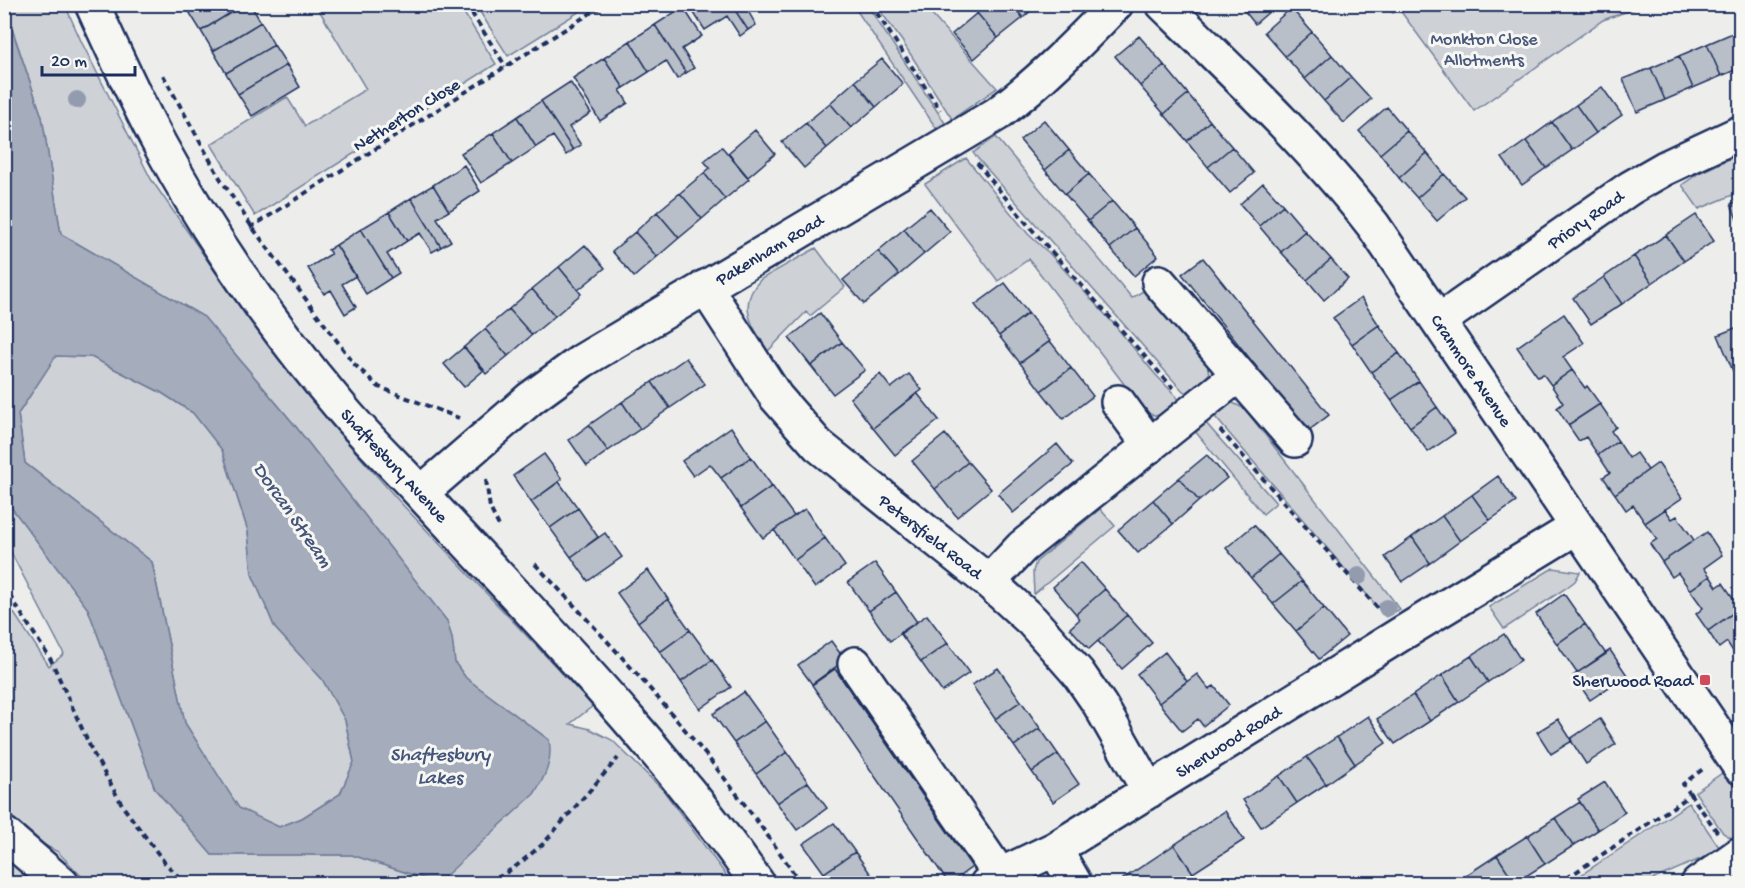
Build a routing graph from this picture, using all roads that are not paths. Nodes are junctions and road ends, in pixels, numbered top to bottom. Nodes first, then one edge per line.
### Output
1 (92, 4) edge
2 (1116, 4) edge
3 (1163, 4) edge
4 (1740, 133) edge
5 (1159, 282) dead end
6 (705, 287) junction
7 (1439, 321) junction
8 (1238, 375) junction
9 (1118, 402) dead end
10 (1295, 440) dead end
11 (1150, 446) junction
12 (421, 493) junction
13 (1577, 528) junction
14 (989, 582) junction
15 (855, 664) dead end
16 (1740, 767) edge
17 (1149, 791) junction
18 (4, 834) edge
19 (1055, 849) junction
20 (1739, 856) edge
21 (993, 879) edge
22 (62, 884) edge
23 (758, 884) edge
24 (1075, 884) edge
25 (1698, 884) edge

1 - 12 street, Shaftesbury Avenue
2 - 6 street, Pakenham Road
3 - 7 street, Cranmore Avenue
4 - 7 street, Priory Road
5 - 8 street
6 - 12 street, Pakenham Road
6 - 14 street, Petersfield Road
7 - 13 street, Cranmore Avenue
8 - 10 street
8 - 11 street
9 - 11 street
11 - 14 street
12 - 23 street, Shaftesbury Avenue
13 - 16 street, Cranmore Avenue
13 - 17 street, Sherwood Road
14 - 17 street, Petersfield Road
15 - 21 street
17 - 19 street, Sherwood Road
18 - 22 street
19 - 21 street, Sherwood Road
19 - 24 street
20 - 25 street

